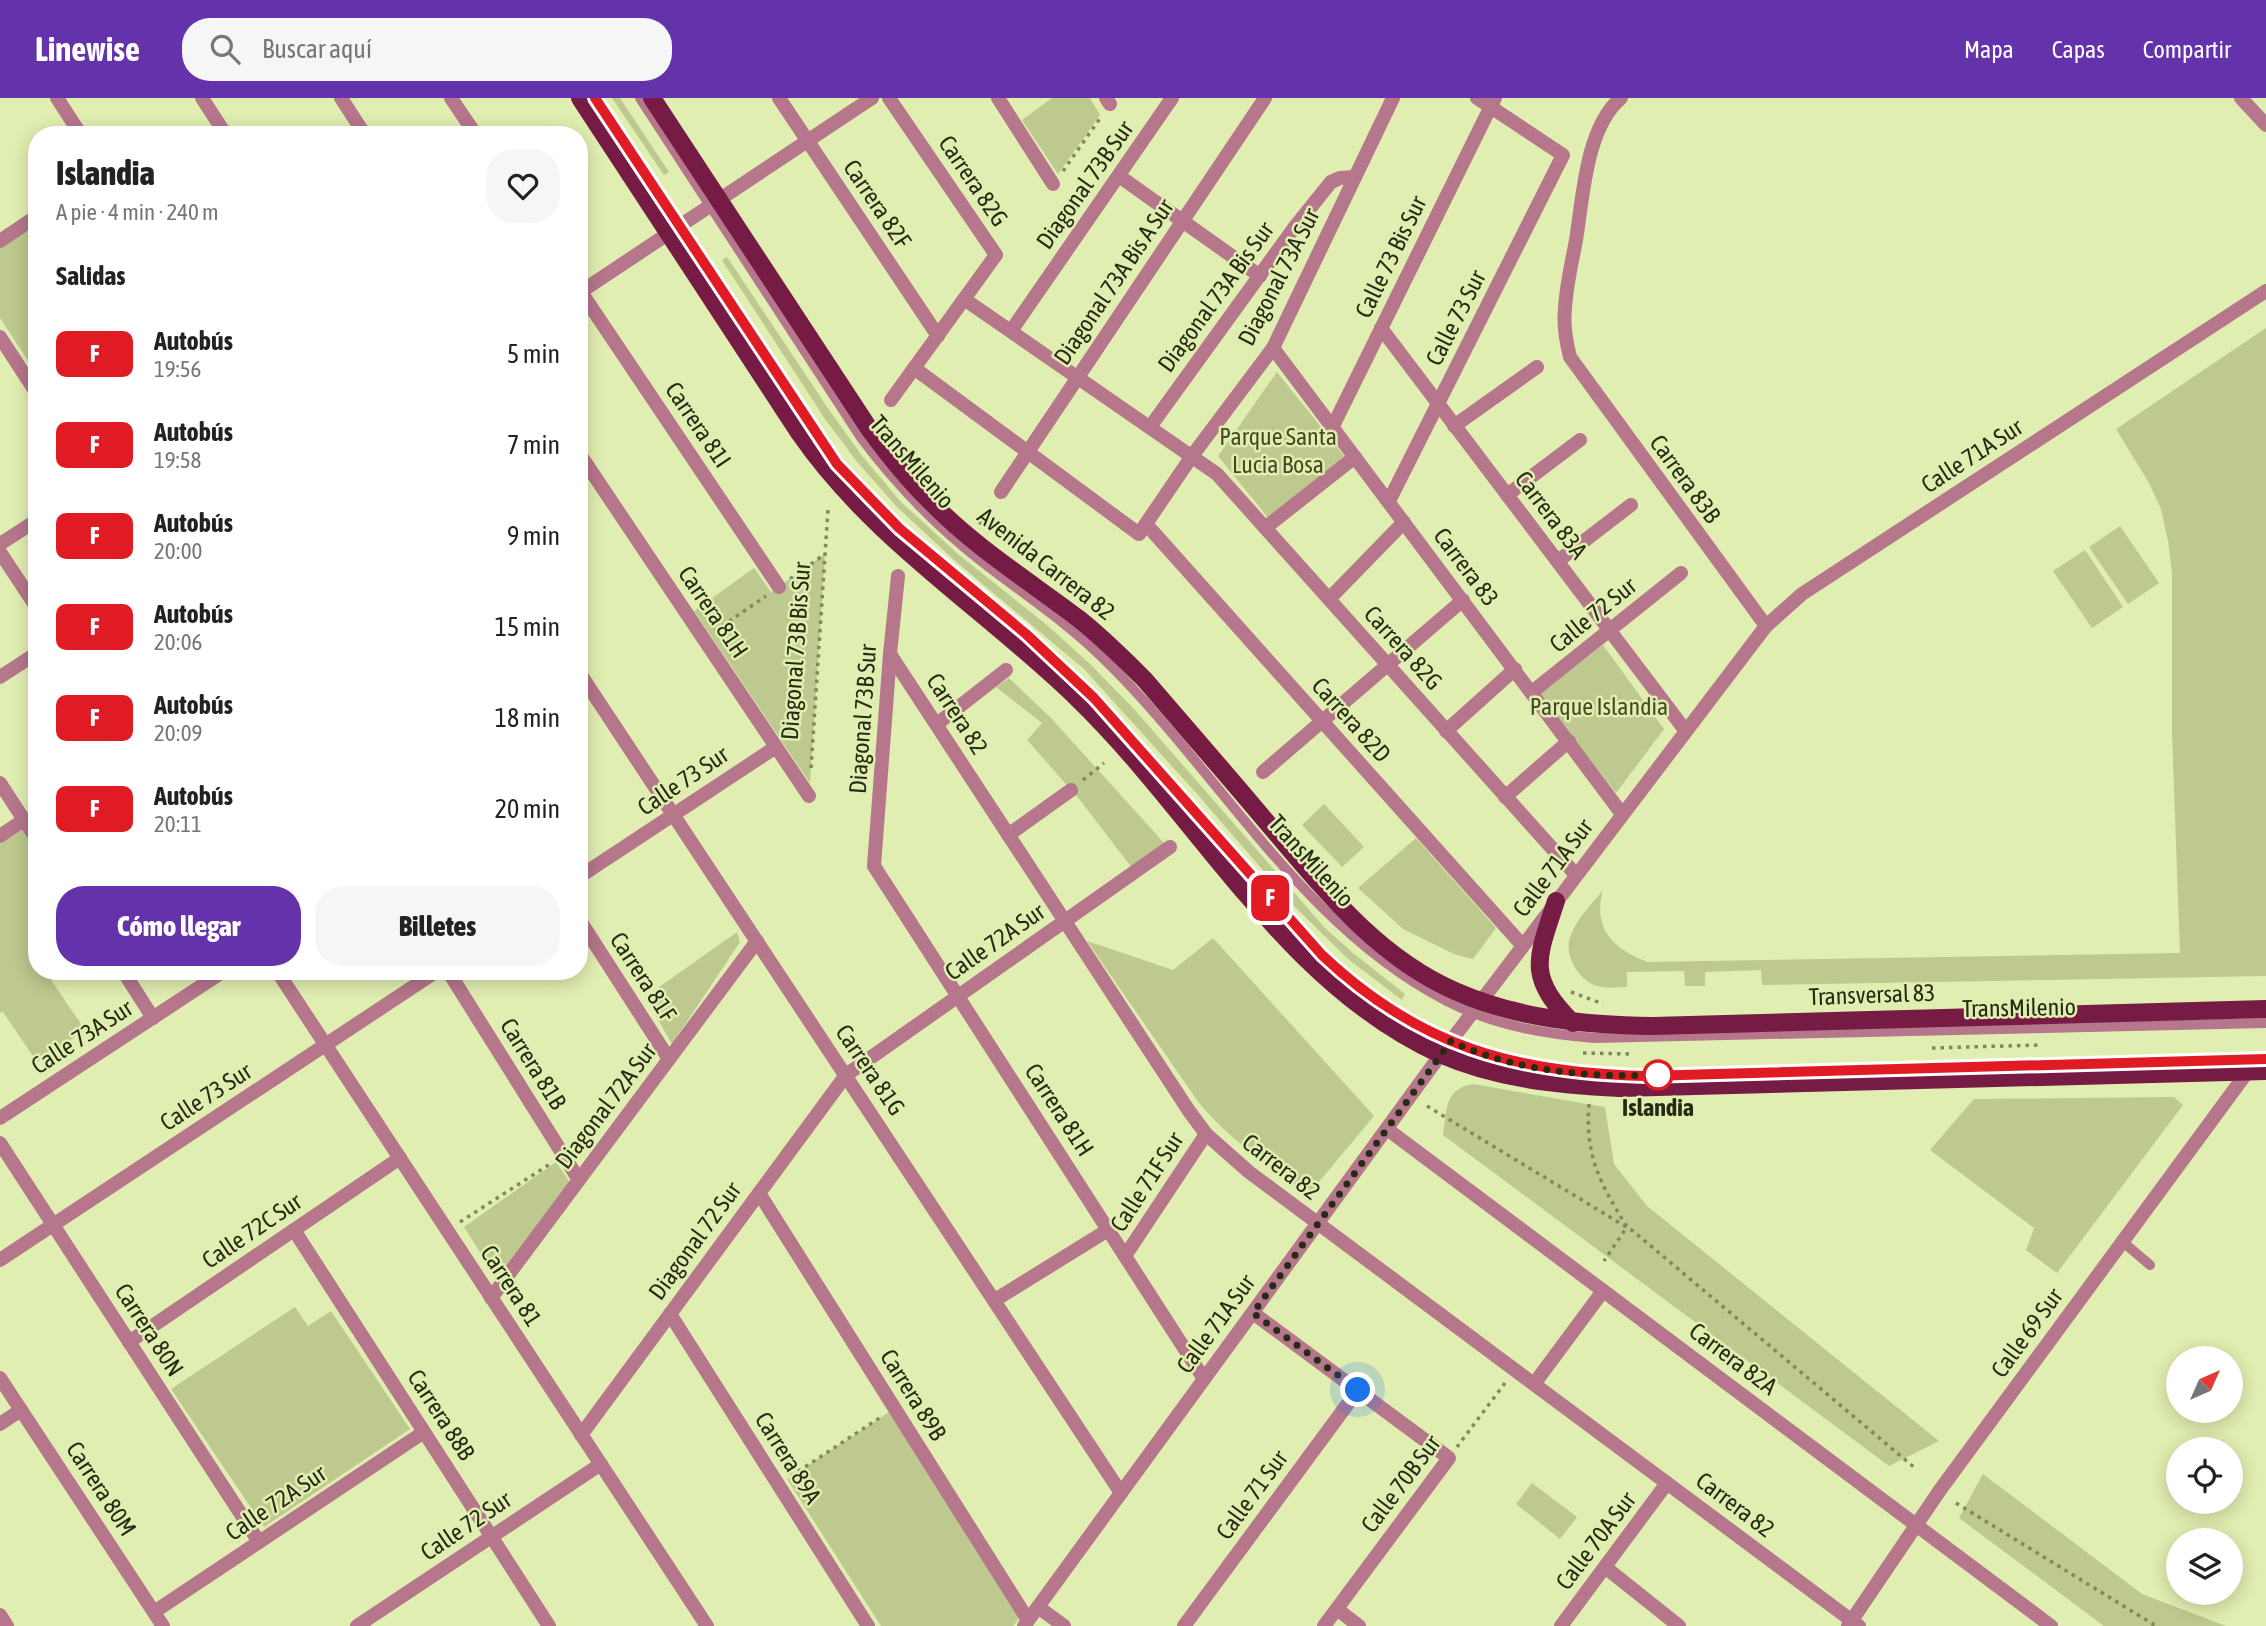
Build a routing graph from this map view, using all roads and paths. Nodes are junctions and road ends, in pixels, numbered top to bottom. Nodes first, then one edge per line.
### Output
1 (57, 98) edge
2 (202, 98) edge
3 (341, 98) edge
4 (451, 98) edge
5 (580, 98) edge
6 (595, 98) edge
7 (640, 98) edge
8 (652, 98) edge
9 (779, 98) edge
10 (872, 98) edge
11 (888, 98) edge
12 (998, 98) edge
13 (1172, 98) edge
14 (1393, 98) edge
15 (1477, 98) edge
16 (1621, 98) edge
17 (2241, 98) edge
18 (1259, 100) edge
19 (1108, 101) edge
20 (1493, 102) edge
21 (2266, 125) edge
22 (75, 126) edge
23 (220, 126) edge
24 (359, 126) edge
25 (470, 126) edge
26 (807, 141) junction
27 (1119, 176) junction
28 (1355, 177) junction
29 (1054, 184) joint
30 (714, 203) junction
31 (28, 222) edge
32 (1182, 222) junction
33 (674, 230) junction
34 (0, 241) edge
35 (1260, 276) junction
36 (588, 286) edge
37 (2266, 291) edge
38 (964, 299) junction
39 (588, 303) edge
40 (1381, 328) junction
41 (1011, 331) junction
42 (938, 336) junction
43 (0, 337) edge
44 (1273, 348) junction
45 (1537, 367) dead end
46 (914, 368) junction
47 (1078, 377) junction
48 (28, 380) edge
49 (891, 400) dead end
50 (1438, 404) junction
51 (1332, 426) junction
52 (1454, 426) junction
53 (1150, 427) junction
54 (1580, 440) dead end
55 (1028, 452) junction
56 (1192, 456) junction
57 (1355, 457) junction
58 (588, 466) edge
59 (1001, 492) joint
60 (1507, 495) junction
61 (1389, 501) junction
62 (1631, 505) dead end
63 (828, 509) dead end
64 (1404, 522) junction
65 (979, 524) dead end
66 (28, 526) edge
67 (1265, 527) junction
68 (1142, 529) junction
69 (0, 544) edge
70 (0, 552) edge
71 (1558, 561) junction
72 (1681, 573) dead end
73 (898, 576) dead end
74 (779, 587) dead end
75 (28, 594) edge
76 (1329, 599) junction
77 (1463, 600) junction
78 (1766, 626) junction
79 (1611, 631) junction
80 (890, 654) junction
81 (28, 659) edge
82 (1387, 665) junction
83 (1515, 669) junction
84 (1006, 670) dead end
85 (0, 677) edge
86 (588, 686) edge
87 (1532, 692) junction
88 (1322, 721) junction
89 (937, 724) junction
90 (1685, 730) junction
91 (1446, 731) junction
92 (1569, 741) junction
93 (776, 747) junction
94 (1104, 763) dead end
95 (1263, 772) dead end
96 (0, 783) edge
97 (1071, 790) joint
98 (809, 796) joint
99 (1504, 797) junction
100 (1622, 814) junction
101 (674, 815) junction
102 (24, 820) junction
103 (28, 826) edge
104 (1008, 835) junction
105 (0, 836) edge
106 (1170, 847) dead end
107 (874, 866) joint
108 (588, 870) edge
109 (1576, 875) junction
110 (1556, 901) junction
111 (1064, 922) junction
112 (588, 933) edge
113 (757, 941) junction
114 (1522, 946) junction
115 (129, 980) edge
116 (210, 980) edge
117 (283, 980) edge
118 (424, 980) edge
119 (454, 980) edge
120 (958, 996) junction
121 (1477, 1006) junction
122 (2266, 1009) edge
123 (153, 1018) junction
124 (1573, 1023) junction
125 (2266, 1023) edge
126 (326, 1045) junction
127 (2041, 1045) dead end
128 (1446, 1048) junction
129 (1932, 1048) dead end
130 (669, 1059) junction
131 (2266, 1059) edge
132 (2257, 1071) edge
133 (846, 1075) junction
134 (1589, 1097) dead end
135 (1427, 1105) dead end
136 (0, 1118) edge
137 (1387, 1129) junction
138 (1206, 1134) junction
139 (0, 1143) edge
140 (563, 1155) junction
141 (400, 1158) junction
142 (579, 1180) junction
143 (759, 1193) junction
144 (1318, 1224) junction
145 (54, 1225) junction
146 (455, 1225) dead end
147 (1627, 1227) junction
148 (294, 1230) junction
149 (1108, 1230) junction
150 (2123, 1242) junction
151 (1125, 1256) junction
152 (0, 1260) edge
153 (1604, 1261) dead end
154 (2150, 1265) dead end
155 (1603, 1291) junction
156 (491, 1298) junction
157 (995, 1300) junction
158 (1253, 1313) junction
159 (670, 1314) junction
160 (130, 1342) junction
161 (1515, 1370) junction
162 (0, 1378) edge
163 (1204, 1379) junction
164 (1534, 1384) junction
165 (1358, 1390) junction
166 (894, 1408) junction
167 (21, 1410) junction
168 (0, 1424) edge
169 (424, 1432) junction
170 (581, 1434) junction
171 (1449, 1458) junction
172 (601, 1464) junction
173 (1915, 1468) dead end
174 (1667, 1483) junction
175 (778, 1485) junction
176 (1121, 1493) junction
177 (1956, 1503) dead end
178 (1917, 1524) junction
179 (491, 1537) junction
180 (259, 1542) junction
181 (1605, 1567) junction
182 (1038, 1607) junction
183 (1337, 1609) junction
184 (154, 1612) junction
185 (0, 1615) edge
186 (1026, 1623) edge
187 (1853, 1624) edge
188 (7, 1626) edge
189 (163, 1626) edge
190 (357, 1626) edge
191 (549, 1626) edge
192 (706, 1626) edge
193 (868, 1626) edge
194 (1064, 1626) edge
195 (1184, 1626) edge
196 (1324, 1626) edge
197 (1359, 1626) edge
198 (1561, 1626) edge
199 (1679, 1626) edge
200 (2051, 1626) edge
201 (2157, 1626) edge

1 - 22 street
2 - 23 street
3 - 24 street
4 - 25 street
5 - 33 main road
6 - 33 lane
7 - 30 lane
8 - 30 main road, Avenida Carrera 82
9 - 26 street, Carrera 82F
10 - 26 street
11 - 38 street, Carrera 82G
12 - 29 street
13 - 27 street, Diagonal 73B Sur
14 - 28 street, Diagonal 73A Sur
15 - 20 street
16 - 78 street, Carrera 83B
17 - 21 street
18 - 32 street, Diagonal 73A Bis A Sur
19 - 29 path
20 - 40 street, Calle 73 Bis Sur
20 - 50 street, Calle 73 Sur
26 - 30 street
26 - 42 street, Carrera 82F
27 - 32 street
27 - 41 street, Diagonal 73B Sur
28 - 35 street, Diagonal 73A Bis Sur
28 - 44 street, Diagonal 73A Sur
30 - 33 street
30 - 121 main road, Avenida Carrera 82
31 - 34 street
32 - 35 street
32 - 47 street, Diagonal 73A Bis A Sur
33 - 36 street
33 - 128 main road
35 - 53 street, Diagonal 73A Bis Sur
37 - 78 street, Calle 71A Sur
38 - 41 street, Carrera 82G
38 - 42 street
39 - 74 street, Carrera 81I
40 - 50 street, Carrera 83A
40 - 51 street, Calle 73 Bis Sur
41 - 47 street, Carrera 82G
42 - 46 street
43 - 48 street
44 - 51 street, Carrera 83
44 - 56 street, Diagonal 73A Sur
45 - 52 street
46 - 49 street
46 - 55 street, Carrera 82D
47 - 53 street, Carrera 82G
47 - 55 street, Diagonal 73A Bis A Sur
50 - 52 street, Carrera 83A
50 - 61 street, Calle 73 Sur
51 - 57 street, Carrera 83
52 - 60 street, Carrera 83A
53 - 56 street, Carrera 82G
54 - 60 street
55 - 59 street, Diagonal 73A Bis A Sur
55 - 68 street, Carrera 82D
56 - 67 street, Carrera 82G
56 - 68 street, Diagonal 73A Sur
57 - 61 street, Carrera 83
57 - 67 street
58 - 93 street, Carrera 81H
59 - 65 path
60 - 71 street, Carrera 83A
61 - 64 street, Carrera 83
62 - 71 street
63 - 98 path, Diagonal 73B Bis Sur
64 - 76 street
64 - 77 street, Carrera 83
66 - 69 street
67 - 76 street, Carrera 82G
68 - 88 street, Carrera 82D
70 - 75 street
71 - 79 street, Carrera 83A
72 - 79 street, Calle 72 Sur
73 - 80 street, Diagonal 73B Sur
76 - 82 street, Carrera 82G
77 - 82 street
77 - 83 street, Carrera 83
78 - 90 street, Calle 71A Sur
79 - 87 street, Calle 72 Sur
79 - 90 street, Carrera 83A
80 - 89 street, Carrera 82
80 - 107 street, Diagonal 73B Sur
81 - 85 street
82 - 88 street
82 - 91 street, Carrera 82G
83 - 87 street, Carrera 83
83 - 91 street
84 - 89 street
86 - 101 street, Carrera 81G
87 - 92 street, Carrera 83
88 - 95 street
88 - 114 street, Carrera 82D
89 - 104 street, Carrera 82
90 - 100 street, Calle 71A Sur
91 - 99 street, Carrera 82G
92 - 99 street
92 - 100 street, Carrera 83
93 - 98 street, Carrera 81H
93 - 101 street, Calle 73 Sur
94 - 97 path
96 - 102 street
97 - 104 street
99 - 109 street, Carrera 82G
100 - 109 street, Calle 71A Sur
101 - 108 street, Calle 73 Sur
101 - 113 street, Carrera 81G
102 - 103 street
102 - 105 street
104 - 111 street, Carrera 82
106 - 111 street, Calle 72A Sur
107 - 120 street, Carrera 81H
109 - 110 street, Calle 71A Sur
110 - 114 street, Calle 71A Sur
110 - 124 main road
111 - 120 street, Calle 72A Sur
111 - 138 street, Carrera 82
112 - 130 street, Carrera 81F
113 - 130 street, Diagonal 72A Sur
113 - 133 street, Carrera 81G
114 - 121 street, Calle 71A Sur
115 - 123 street
116 - 123 street, Calle 73A Sur
117 - 126 street, Carrera 81
118 - 126 street, Calle 73 Sur
119 - 140 street, Carrera 81B
120 - 133 street, Calle 72A Sur
120 - 149 street, Carrera 81H
121 - 124 main road, Transversal 83
121 - 125 lane, TransMilenio
121 - 128 street, Calle 71A Sur
122 - 124 main road, Transversal 83
123 - 136 street, Calle 73A Sur
126 - 141 street, Carrera 81
126 - 145 street, Calle 73 Sur
127 - 129 path
128 - 131 lane
128 - 132 main road
128 - 137 street, Calle 71A Sur
130 - 142 street, Diagonal 72A Sur
132 - 150 street, Calle 69 Sur
133 - 143 street, Diagonal 72 Sur
133 - 157 street, Carrera 81G
134 - 147 path
135 - 147 path
137 - 144 street, Calle 71A Sur
137 - 155 street, Carrera 82A
138 - 144 street, Carrera 82
138 - 151 street, Calle 71F Sur
139 - 145 street, Carrera 80N
140 - 142 street, Carrera 81B
140 - 146 path
141 - 148 street, Calle 72C Sur
141 - 156 street, Carrera 81
142 - 156 street, Diagonal 72A Sur
143 - 159 street, Diagonal 72 Sur
143 - 166 street, Carrera 89B
144 - 158 street, Calle 71A Sur
144 - 161 street, Carrera 82
145 - 152 street, Calle 73 Sur
145 - 160 street, Carrera 80N
147 - 153 path
147 - 173 path
148 - 160 street, Calle 72C Sur
148 - 169 street, Carrera 88B
149 - 151 street, Carrera 81H
149 - 157 street, Calle 71F Sur
150 - 154 lane
150 - 178 street, Calle 69 Sur
151 - 163 street, Carrera 81H
155 - 164 street
155 - 178 street, Carrera 82A
156 - 170 street, Carrera 81
157 - 176 street, Carrera 81G
158 - 163 street, Calle 71A Sur
158 - 165 street
159 - 170 street, Diagonal 72 Sur
159 - 175 street, Carrera 89A
160 - 180 street, Carrera 80N
161 - 164 street, Carrera 82
161 - 171 path, Calle 70B Sur
162 - 167 street, Carrera 80M
163 - 176 street, Calle 71A Sur
164 - 174 street, Carrera 82
165 - 171 street
165 - 195 street, Calle 71 Sur
166 - 175 path
166 - 186 street, Carrera 89B
167 - 168 street
167 - 184 street, Carrera 80M
169 - 179 street, Carrera 88B
169 - 180 street, Calle 72A Sur
170 - 172 street, Carrera 81
171 - 183 street, Calle 70B Sur
172 - 179 street, Calle 72 Sur
172 - 192 street, Carrera 81
174 - 181 street, Calle 70A Sur
174 - 187 street, Carrera 82
175 - 193 street, Carrera 89A
176 - 182 street, Calle 71A Sur
177 - 201 path
178 - 187 street, Calle 69 Sur
178 - 200 street, Carrera 82A
179 - 190 street, Calle 72 Sur
179 - 191 street, Carrera 88B
180 - 184 street, Calle 72A Sur
181 - 198 street, Calle 70A Sur
181 - 199 street
182 - 186 street, Calle 71A Sur
182 - 194 street
183 - 196 street, Calle 70B Sur
183 - 197 street
184 - 189 street, Carrera 80M
185 - 188 street

